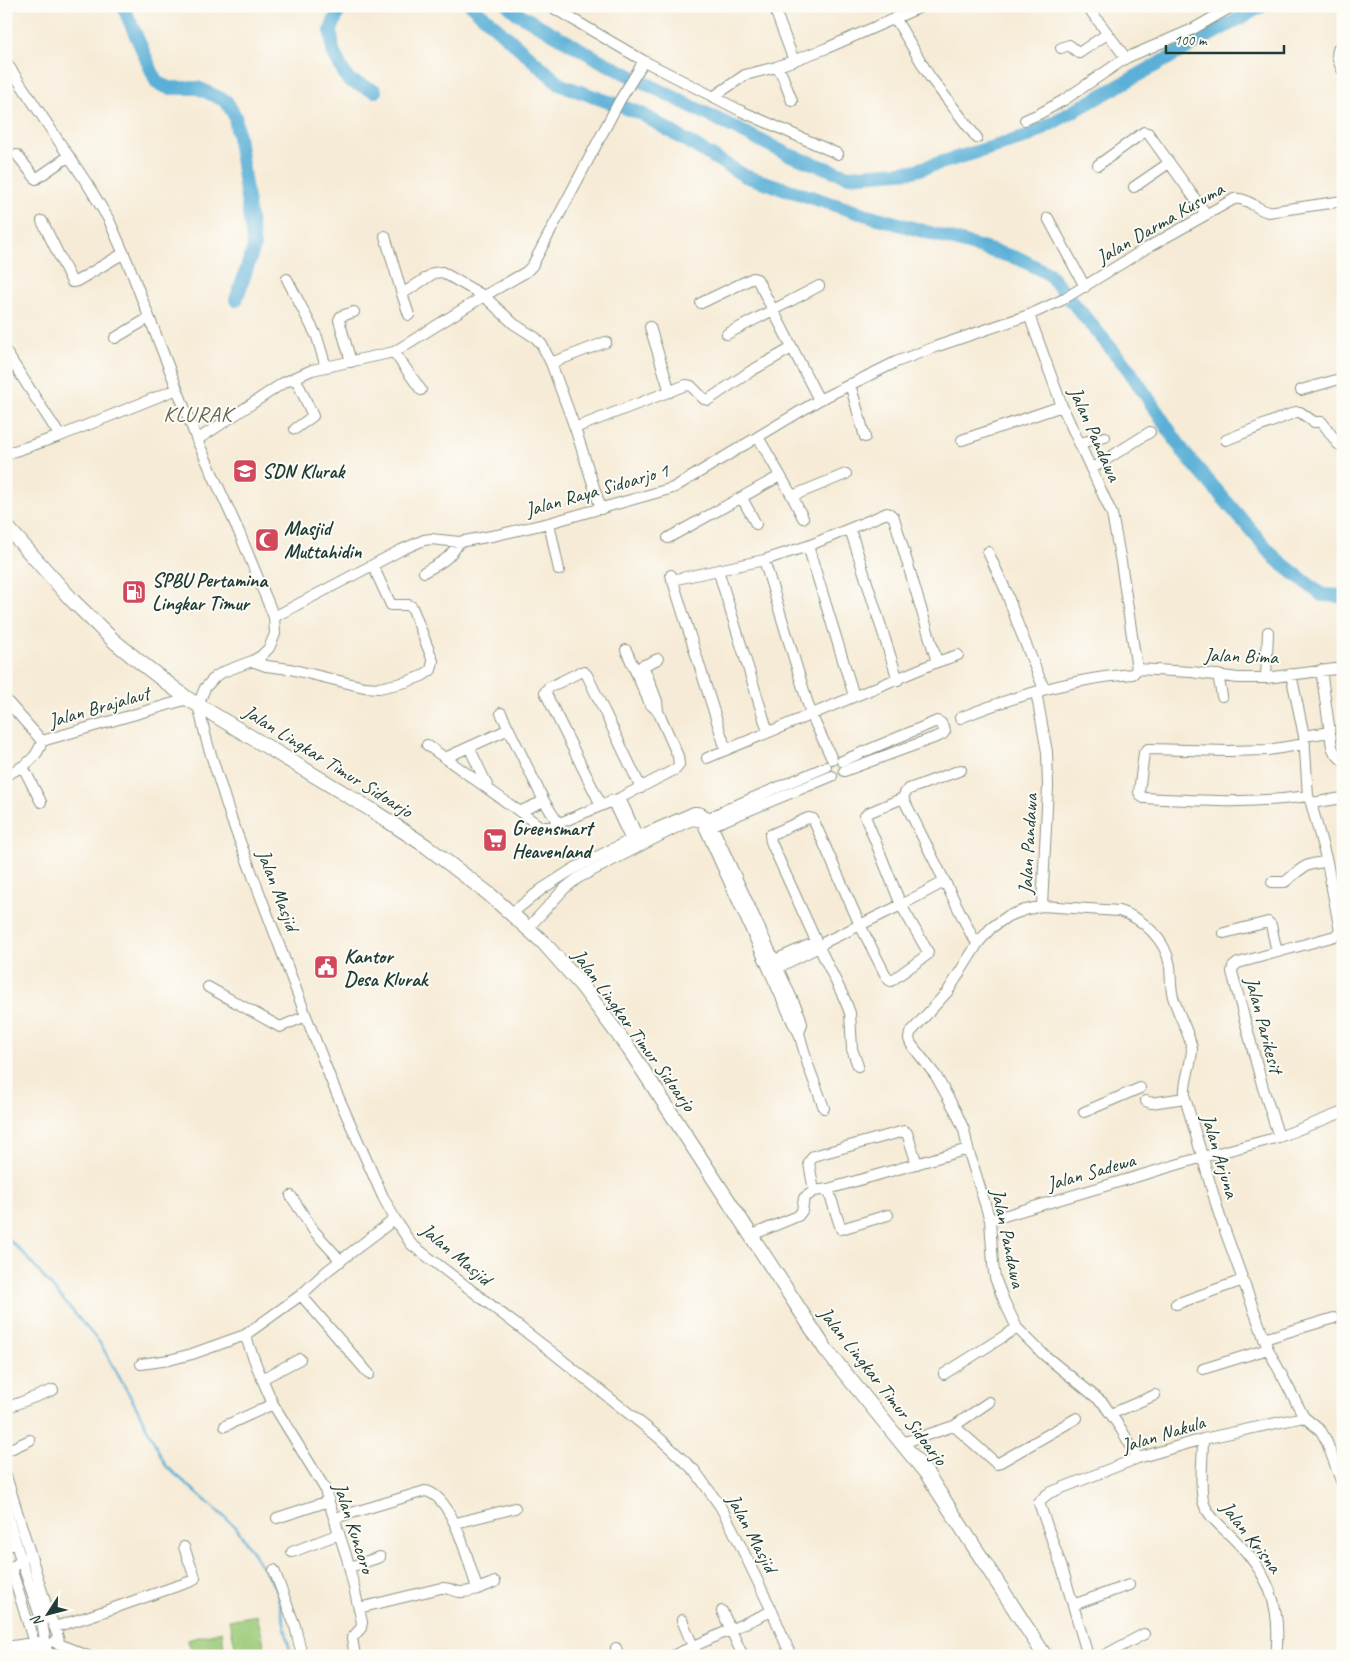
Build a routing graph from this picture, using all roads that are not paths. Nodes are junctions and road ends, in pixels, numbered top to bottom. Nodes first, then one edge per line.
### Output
1 (550, 6) edge
2 (923, 6) edge
3 (1087, 6) edge
4 (1233, 6) edge
5 (775, 10) dead end
6 (895, 18) junction
7 (1107, 34) junction
8 (1343, 44) edge
9 (1061, 48) dead end
10 (1126, 58) junction
11 (794, 61) junction
12 (6, 62) edge
13 (642, 64) junction
14 (776, 67) junction
15 (1343, 71) edge
16 (713, 97) junction
17 (792, 101) dead end
18 (1025, 120) dead end
19 (977, 138) dead end
20 (838, 154) dead end
21 (17, 155) dead end
22 (68, 156) junction
23 (1169, 163) junction
24 (1098, 164) dead end
25 (1134, 186) dead end
26 (1343, 201) edge
27 (1206, 214) junction
28 (1048, 218) dead end
29 (42, 222) dead end
30 (385, 236) dead end
31 (124, 252) junction
32 (287, 279) dead end
33 (818, 286) dead end
34 (1085, 287) junction
35 (402, 294) junction
36 (484, 296) junction
37 (700, 303) dead end
38 (773, 309) junction
39 (354, 312) dead end
40 (409, 314) dead end
41 (1029, 315) junction
42 (150, 318) junction
43 (650, 327) dead end
44 (727, 334) dead end
45 (115, 338) dead end
46 (606, 342) dead end
47 (792, 348) junction
48 (6, 352) edge
49 (394, 352) junction
50 (351, 362) junction
51 (551, 363) junction
52 (326, 366) junction
53 (295, 377) junction
54 (1343, 378) edge
55 (850, 384) junction
56 (177, 389) junction
57 (421, 390) dead end
58 (1301, 390) dead end
59 (670, 392) junction
60 (819, 400) junction
61 (1062, 406) junction
62 (575, 428) junction
63 (295, 429) dead end
64 (1150, 432) dead end
65 (60, 436) junction
66 (758, 437) junction
67 (865, 437) dead end
68 (1105, 437) dead end
69 (198, 440) junction
70 (962, 440) dead end
71 (1226, 440) dead end
72 (1079, 443) junction
73 (1343, 446) edge
74 (6, 454) edge
75 (1091, 469) junction
76 (846, 474) dead end
77 (780, 476) junction
78 (792, 496) junction
79 (742, 498) junction
80 (601, 509) junction
81 (803, 518) dead end
82 (549, 523) junction
83 (756, 524) dead end
84 (6, 526) edge
85 (850, 529) junction
86 (668, 538) dead end
87 (459, 542) junction
88 (808, 546) junction
89 (988, 552) dead end
90 (764, 560) junction
91 (373, 566) junction
92 (559, 570) dead end
93 (718, 570) junction
94 (424, 572) dead end
95 (274, 617) junction
96 (1268, 632) dead end
97 (626, 650) dead end
98 (958, 655) dead end
99 (658, 659) dead end
100 (252, 661) junction
101 (937, 662) junction
102 (639, 667) junction
103 (1343, 668) edge
104 (1137, 669) junction
105 (1321, 670) junction
106 (1291, 674) junction
107 (1218, 676) junction
108 (1266, 678) junction
109 (898, 680) junction
110 (1041, 690) junction
111 (854, 696) junction
112 (1222, 696) dead end
113 (6, 700) edge
114 (193, 702) junction
115 (501, 713) dead end
116 (811, 714) junction
117 (960, 718) dead end
118 (509, 729) junction
119 (918, 729) junction
120 (768, 732) junction
121 (1330, 732) junction
122 (1304, 740) junction
123 (923, 742) junction
124 (427, 745) dead end
125 (469, 747) junction
126 (40, 748) junction
127 (726, 750) junction
128 (445, 758) junction
129 (707, 758) dead end
130 (1343, 761) edge
131 (23, 767) junction
132 (835, 767) junction
133 (961, 770) dead end
134 (6, 775) edge
135 (641, 788) junction
136 (489, 789) junction
137 (903, 798) junction
138 (1343, 798) edge
139 (616, 799) junction
140 (1310, 799) junction
141 (544, 801) junction
142 (40, 802) dead end
143 (601, 805) junction
144 (521, 812) junction
145 (558, 823) junction
146 (707, 823) junction
147 (636, 843) junction
148 (1328, 862) junction
149 (576, 874) junction
150 (557, 880) junction
151 (944, 882) junction
152 (1272, 882) dead end
153 (565, 888) junction
154 (542, 889) junction
155 (553, 901) junction
156 (901, 905) junction
157 (1042, 906) junction
158 (512, 913) junction
159 (860, 925) junction
160 (528, 928) junction
161 (1224, 933) dead end
162 (820, 943) junction
163 (978, 943) junction
164 (1277, 952) junction
165 (772, 966) junction
166 (208, 987) dead end
167 (306, 1016) junction
168 (858, 1066) dead end
169 (1140, 1088) dead end
170 (1185, 1098) junction
171 (1146, 1102) dead end
172 (824, 1108) dead end
173 (1084, 1112) dead end
174 (1343, 1112) edge
175 (1278, 1137) junction
176 (968, 1149) junction
177 (1203, 1157) junction
178 (917, 1164) junction
179 (828, 1189) junction
180 (814, 1191) junction
181 (291, 1196) dead end
182 (888, 1215) dead end
183 (395, 1219) junction
184 (990, 1220) junction
185 (752, 1236) junction
186 (341, 1261) junction
187 (1243, 1280) junction
188 (302, 1295) junction
189 (1176, 1304) dead end
190 (1334, 1318) dead end
191 (1017, 1328) junction
192 (245, 1335) junction
193 (1264, 1339) junction
194 (1268, 1350) junction
195 (300, 1359) dead end
196 (141, 1364) dead end
197 (1203, 1370) dead end
198 (368, 1374) dead end
199 (944, 1374) dead end
200 (262, 1379) junction
201 (53, 1390) dead end
202 (1155, 1395) dead end
203 (988, 1402) dead end
204 (273, 1404) junction
205 (6, 1408) edge
206 (1111, 1414) junction
207 (1304, 1417) junction
208 (1077, 1418) dead end
209 (225, 1426) dead end
210 (954, 1426) junction
211 (1203, 1439) junction
212 (30, 1440) dead end
213 (902, 1443) junction
214 (6, 1451) edge
215 (1138, 1458) junction
216 (6, 1476) edge
217 (1343, 1486) edge
218 (329, 1501) junction
219 (515, 1508) dead end
220 (7, 1513) edge
221 (277, 1518) dead end
222 (335, 1518) junction
223 (456, 1523) junction
224 (339, 1534) junction
225 (18, 1546) edge
226 (184, 1547) dead end
227 (292, 1552) dead end
228 (25, 1558) junction
229 (380, 1558) dead end
230 (350, 1567) junction
231 (274, 1570) dead end
232 (495, 1582) dead end
233 (1129, 1585) dead end
234 (476, 1588) junction
235 (1073, 1605) junction
236 (359, 1608) junction
237 (722, 1611) dead end
238 (772, 1611) junction
239 (682, 1620) dead end
240 (52, 1628) junction
241 (731, 1630) junction
242 (1144, 1634) dead end
243 (46, 1641) junction
244 (6, 1647) edge
245 (33, 1650) edge
246 (696, 1651) edge
247 (52, 1654) edge
248 (8, 1656) edge
249 (88, 1656) edge
250 (302, 1656) edge
251 (355, 1656) edge
252 (672, 1656) edge
253 (743, 1656) edge
254 (792, 1656) edge
255 (1045, 1656) edge
256 (1088, 1656) edge
257 (1104, 1656) edge
258 (1276, 1656) edge

1 - 13 street
2 - 6 street
3 - 7 street
4 - 10 street
5 - 11 street
6 - 11 street
6 - 19 street
7 - 9 street
7 - 10 street
8 - 15 street
10 - 18 street
11 - 14 street
12 - 22 street
13 - 16 street
13 - 36 street
14 - 16 street
14 - 17 street
16 - 20 street
21 - 22 street
22 - 31 street
23 - 24 street
23 - 25 street
23 - 27 street
26 - 27 street, Jalan Darma Kusuma
27 - 34 street, Jalan Darma Kusuma
28 - 34 street
29 - 31 street
30 - 35 street
31 - 42 street
32 - 52 street
33 - 38 street
34 - 41 street, Jalan Darma Kusuma
35 - 36 street
35 - 40 street
36 - 49 street
36 - 51 street
37 - 38 street
38 - 44 street
38 - 47 street
39 - 50 street
41 - 55 street, Jalan Raya Sidoarjo 1
41 - 61 street, Jalan Pandawa
42 - 45 street
42 - 56 street
43 - 59 street
46 - 51 street
47 - 59 street
47 - 60 street
48 - 65 street
49 - 50 street
49 - 57 street
50 - 52 street
51 - 62 street
52 - 53 street
53 - 63 street
53 - 69 street
54 - 58 street
55 - 60 street, Jalan Raya Sidoarjo 1
55 - 67 street
56 - 65 street
56 - 69 street
59 - 62 street
60 - 66 street, Jalan Raya Sidoarjo 1
61 - 70 street
61 - 72 street, Jalan Pandawa
62 - 80 street
64 - 75 street
65 - 74 street
66 - 77 street
66 - 80 street, Jalan Raya Sidoarjo 1
68 - 72 street
69 - 95 street
71 - 73 street
72 - 75 street, Jalan Pandawa
75 - 104 street, Jalan Pandawa
76 - 78 street
77 - 78 street
77 - 79 street
78 - 81 street
79 - 83 street
79 - 86 street
80 - 82 street, Jalan Raya Sidoarjo 1
82 - 87 street, Jalan Raya Sidoarjo 1
82 - 92 street
84 - 114 main road, Jalan Lingkar Timur Sidoarjo
85 - 88 street
85 - 101 street
85 - 109 street
87 - 91 street, Jalan Raya Sidoarjo 1
87 - 94 street
88 - 90 street
88 - 111 street
89 - 110 street, Jalan Pandawa
90 - 93 street
90 - 116 street
91 - 95 street, Jalan Raya Sidoarjo 1
91 - 100 street
93 - 120 street
93 - 127 street
95 - 100 street
96 - 108 street
97 - 102 street
98 - 101 street
99 - 102 street
100 - 114 street
101 - 109 street
102 - 135 street
103 - 105 street, Jalan Bima
104 - 107 street, Jalan Bima
104 - 110 street
105 - 106 street, Jalan Bima
105 - 121 street
106 - 108 street, Jalan Bima
106 - 122 street, Jalan Parikesit
107 - 108 street, Jalan Bima
107 - 112 street
109 - 111 street
110 - 117 street
110 - 157 street, Jalan Pandawa
111 - 116 street
113 - 126 street, Jalan Brajalaut
114 - 126 street, Jalan Brajalaut
114 - 158 main road, Jalan Lingkar Timur Sidoarjo
114 - 167 street, Jalan Masjid
115 - 118 street
116 - 120 street
116 - 132 street
118 - 125 street
118 - 141 street
119 - 123 street
119 - 123 street
119 - 132 street
120 - 127 street
121 - 122 street
121 - 130 street
122 - 140 street, Jalan Parikesit
122 - 140 street
123 - 132 street
124 - 128 street
125 - 128 street
125 - 136 street
126 - 131 street
127 - 129 street
128 - 136 street
131 - 134 street
131 - 142 street
132 - 146 street
133 - 137 street
135 - 139 street
135 - 143 street
136 - 144 street
137 - 151 street
137 - 156 street
138 - 140 street
139 - 143 street
139 - 147 street
140 - 148 street, Jalan Parikesit
141 - 144 street
141 - 145 street
143 - 145 street
144 - 145 street
146 - 147 street
146 - 165 street
147 - 149 street
148 - 152 street
148 - 164 street, Jalan Parikesit
149 - 150 street
149 - 153 street
150 - 153 street
150 - 154 street
151 - 156 street
151 - 163 street
153 - 155 street
154 - 155 street
154 - 158 street
155 - 160 street
156 - 159 street
156 - 159 street
157 - 163 street, Jalan Pandawa
157 - 170 street, Jalan Arjuna
158 - 160 main road, Jalan Lingkar Timur Sidoarjo
159 - 162 street
159 - 162 street
160 - 185 main road, Jalan Lingkar Timur Sidoarjo
161 - 164 street
162 - 165 street
162 - 168 street
163 - 176 street, Jalan Pandawa
164 - 175 street, Jalan Parikesit
165 - 172 street
166 - 167 street
167 - 183 street, Jalan Masjid
169 - 173 street
170 - 171 street
170 - 177 street, Jalan Arjuna
174 - 175 street, Jalan Sadewa
175 - 177 street, Jalan Sadewa
176 - 178 street
176 - 184 street, Jalan Pandawa
177 - 184 street, Jalan Sadewa
177 - 187 street, Jalan Arjuna
178 - 179 street
178 - 180 street
179 - 180 street
179 - 182 street
180 - 185 street
181 - 186 street
183 - 186 street
183 - 238 street, Jalan Masjid
184 - 191 street, Jalan Pandawa
185 - 213 main road, Jalan Lingkar Timur Sidoarjo
186 - 188 street
187 - 189 street
187 - 193 street, Jalan Arjuna
188 - 192 street
188 - 198 street
190 - 193 street
191 - 199 street
191 - 206 street, Jalan Pandawa
192 - 196 street
192 - 200 street, Jalan Kuncoro
193 - 194 street, Jalan Arjuna
194 - 197 street
194 - 207 street, Jalan Arjuna
195 - 200 street
200 - 204 street, Jalan Kuncoro
201 - 205 street
202 - 206 street
203 - 210 street
204 - 209 street
204 - 218 street, Jalan Kuncoro
206 - 215 street, Jalan Pandawa
207 - 211 street, Jalan Nakula
207 - 217 street, Jalan Arjuna
208 - 210 street
210 - 213 street
211 - 215 street, Jalan Nakula
211 - 258 street, Jalan Krisna
212 - 214 street
213 - 255 main road, Jalan Lingkar Timur Sidoarjo
215 - 235 street, Jalan Nakula
216 - 225 street
218 - 221 street
218 - 222 street, Jalan Kuncoro
219 - 223 street
220 - 225 street
222 - 223 street
222 - 224 street, Jalan Kuncoro
223 - 234 street
224 - 227 street
224 - 230 street, Jalan Kuncoro
225 - 228 street
226 - 240 street
228 - 240 street
228 - 245 street
229 - 230 street
230 - 236 street, Jalan Kuncoro
231 - 250 street
232 - 234 street
233 - 235 street
234 - 236 street
235 - 256 street
236 - 251 street, Jalan Kuncoro
237 - 241 street
238 - 241 street
238 - 254 street, Jalan Masjid
239 - 246 street
240 - 243 street
240 - 243 street
240 - 249 street
241 - 246 street
241 - 253 street
242 - 257 street
243 - 245 street
243 - 247 street
244 - 245 street
245 - 247 street
245 - 248 street
246 - 252 street

